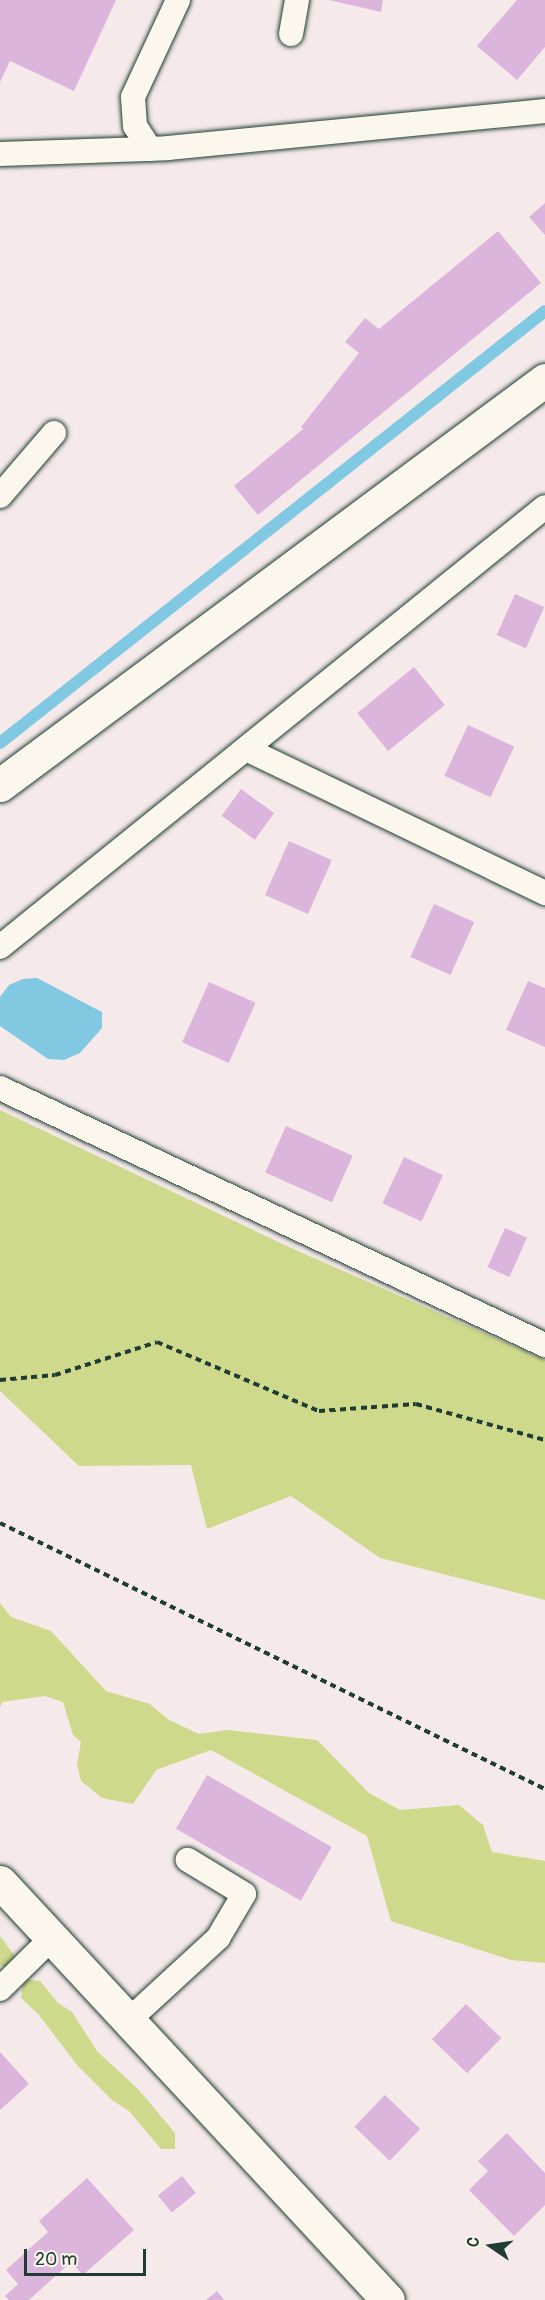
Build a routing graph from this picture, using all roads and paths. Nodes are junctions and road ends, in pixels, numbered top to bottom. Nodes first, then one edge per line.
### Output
1 (178, 0) edge
2 (297, 0) edge
3 (291, 34) dead end
4 (545, 111) edge
5 (150, 149) junction
6 (0, 154) edge
7 (545, 380) edge
8 (54, 433) dead end
9 (0, 496) edge
10 (545, 507) edge
11 (248, 750) junction
12 (0, 785) edge
13 (545, 893) edge
14 (0, 947) edge
15 (0, 1088) edge
16 (545, 1345) edge
17 (0, 1380) edge
18 (545, 1440) edge
19 (0, 1523) edge
20 (545, 1789) edge
21 (188, 1860) dead end
22 (0, 1882) edge
23 (54, 1937) junction
24 (0, 1989) edge
25 (130, 2019) junction
26 (388, 2300) edge

1 - 5 lane
2 - 3 lane
4 - 5 lane
5 - 6 lane
7 - 12 street
8 - 9 lane
10 - 11 lane
11 - 13 lane
11 - 14 lane
15 - 16 lane
17 - 18 path
19 - 20 path
21 - 25 lane
22 - 23 street
23 - 24 lane
23 - 25 street
25 - 26 street

